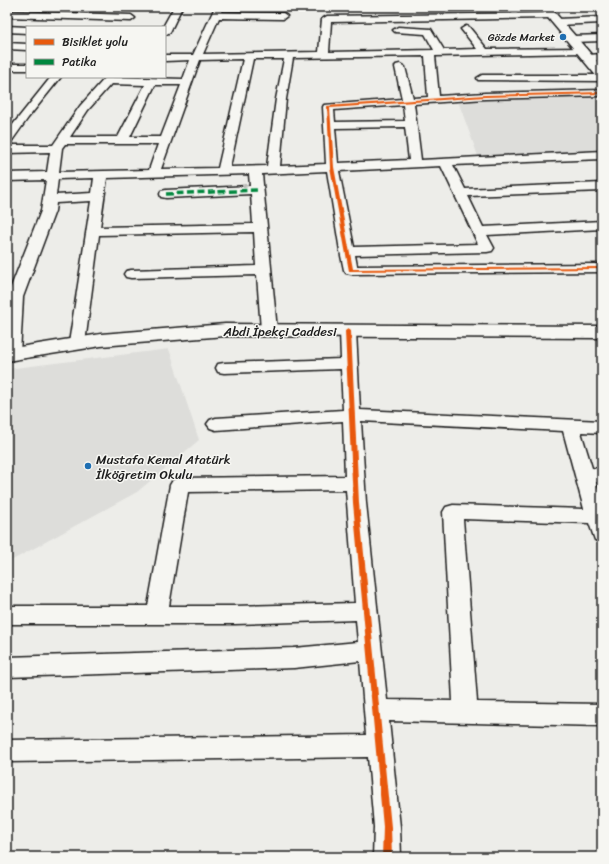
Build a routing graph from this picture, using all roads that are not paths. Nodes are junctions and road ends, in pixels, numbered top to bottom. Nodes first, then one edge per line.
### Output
1 (178, 7) edge
2 (217, 11) edge
3 (7, 14) edge
4 (551, 15) edge
5 (283, 16) dead end
6 (602, 20) edge
7 (126, 26) edge
8 (7, 29) edge
9 (166, 29) edge
10 (466, 29) dead end
11 (26, 30) edge
12 (392, 30) dead end
13 (556, 38) dead end
14 (572, 38) junction
15 (602, 38) edge
16 (7, 46) edge
17 (26, 47) edge
18 (534, 51) junction
19 (480, 52) junction
20 (435, 53) junction
21 (585, 54) junction
22 (324, 55) junction
23 (289, 56) junction
24 (248, 57) junction
25 (602, 57) edge
26 (166, 58) edge
27 (196, 58) junction
28 (539, 64) dead end
29 (26, 66) edge
30 (7, 67) edge
31 (400, 67) dead end
32 (602, 77) edge
33 (55, 78) edge
34 (482, 78) junction
35 (110, 79) edge
36 (151, 82) junction
37 (186, 82) junction
38 (602, 93) edge
39 (485, 96) junction
40 (434, 99) junction
41 (408, 101) junction
42 (410, 124) junction
43 (329, 125) junction
44 (7, 140) edge
45 (122, 141) junction
46 (165, 141) junction
47 (59, 144) junction
48 (7, 149) edge
49 (602, 155) edge
50 (445, 162) junction
51 (415, 163) junction
52 (332, 167) junction
53 (255, 170) junction
54 (273, 170) junction
55 (223, 171) junction
56 (153, 174) junction
57 (101, 175) junction
58 (52, 176) junction
59 (7, 177) edge
60 (602, 187) edge
61 (257, 190) junction
62 (460, 193) junction
63 (166, 194) dead end
64 (98, 197) junction
65 (49, 199) junction
66 (602, 225) edge
67 (260, 228) junction
68 (93, 231) junction
69 (478, 231) junction
70 (347, 251) junction
71 (602, 268) edge
72 (264, 270) junction
73 (131, 274) dead end
74 (269, 330) junction
75 (348, 331) junction
76 (602, 332) edge
77 (77, 344) junction
78 (10, 354) edge
79 (349, 364) junction
80 (224, 368) dead end
81 (352, 416) junction
82 (216, 424) dead end
83 (570, 426) junction
84 (602, 427) edge
85 (584, 473) junction
86 (602, 476) edge
87 (355, 483) junction
88 (599, 526) edge
89 (366, 611) junction
90 (158, 614) junction
91 (7, 615) edge
92 (370, 650) junction
93 (7, 667) edge
94 (376, 710) junction
95 (466, 712) junction
96 (602, 715) edge
97 (379, 746) junction
98 (7, 751) edge
99 (387, 857) edge

1 - 9 street
2 - 5 street
2 - 27 street
3 - 7 street
4 - 6 street
4 - 14 main road
4 - 22 street
8 - 11 street
10 - 19 street
12 - 20 street
13 - 14 street
14 - 15 street
14 - 21 main road
16 - 17 street
18 - 19 street
18 - 21 street
18 - 28 street
19 - 20 street
19 - 34 street
20 - 22 street
20 - 40 street
21 - 25 street
21 - 32 main road
22 - 23 street
23 - 24 street
23 - 54 street
24 - 27 street
24 - 55 street
26 - 27 street
27 - 37 street
29 - 30 street
31 - 41 street
32 - 34 street
33 - 44 street
34 - 39 street
35 - 36 street
35 - 47 street
36 - 37 street
36 - 45 street
37 - 46 street
38 - 39 street
39 - 40 street
40 - 41 street
41 - 42 street
41 - 43 street
42 - 43 street
42 - 51 street
43 - 52 street
45 - 46 street
45 - 47 street
46 - 56 street
47 - 48 street
47 - 58 street
49 - 50 street
50 - 51 street
50 - 62 street
51 - 52 street
52 - 54 street
52 - 70 street
53 - 54 street
53 - 55 street
53 - 61 street
55 - 56 street
56 - 57 street
57 - 58 street
57 - 64 street
58 - 59 street
58 - 65 street
60 - 62 street
61 - 63 street
61 - 67 street
62 - 69 street
64 - 65 street
64 - 68 street
65 - 78 street
66 - 69 street
67 - 68 street
67 - 72 street
68 - 77 street
69 - 70 street
70 - 71 street
72 - 73 street
72 - 74 street
74 - 75 main road, Abdi İpekçi Caddesi
74 - 77 main road, Abdi İpekçi Caddesi
75 - 76 main road, Abdi İpekçi Caddesi
75 - 79 street
77 - 78 main road, Abdi İpekçi Caddesi
79 - 80 street
79 - 81 street
81 - 82 street
81 - 83 street
81 - 87 street
83 - 84 street
83 - 85 street
85 - 86 street
85 - 88 street
87 - 89 street
87 - 90 street
88 - 95 street
89 - 90 street
89 - 92 street
90 - 91 street
92 - 93 street
92 - 94 street
94 - 95 street
94 - 97 street
95 - 96 street
97 - 98 street
97 - 99 street

